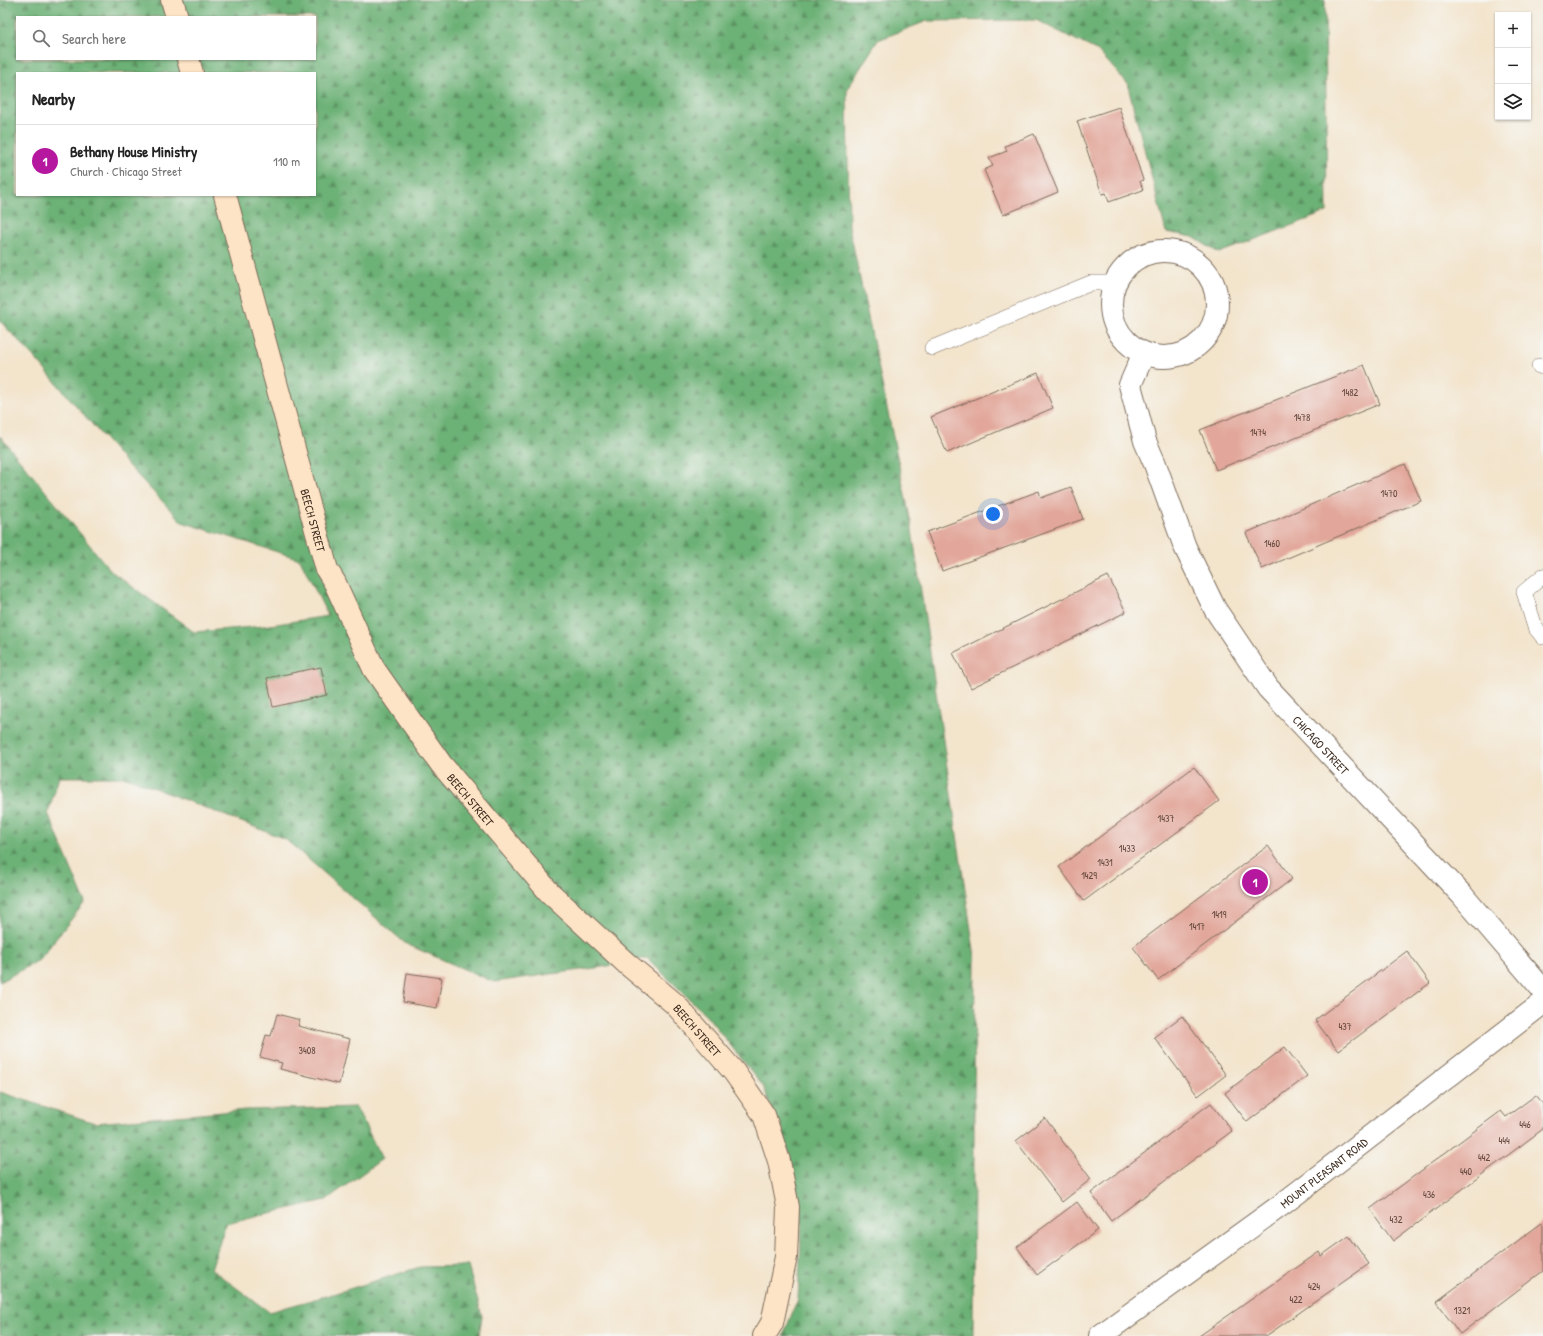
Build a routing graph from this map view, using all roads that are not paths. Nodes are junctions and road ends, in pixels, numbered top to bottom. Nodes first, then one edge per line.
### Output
1 (172, 0) edge
2 (177, 16) edge
3 (188, 60) edge
4 (192, 72) edge
5 (225, 196) edge
6 (1115, 283) junction
7 (932, 348) dead end
8 (1144, 353) junction
9 (1543, 576) edge
10 (1543, 637) edge
11 (1543, 990) edge
12 (1543, 1003) edge
13 (764, 1336) edge
14 (1100, 1336) edge

1 - 2 street
3 - 4 street
5 - 13 street, BEECH STREET
6 - 7 lane
6 - 8 street
6 - 8 street
8 - 11 street, CHICAGO STREET
9 - 10 lane
12 - 14 street, MOUNT PLEASANT ROAD

